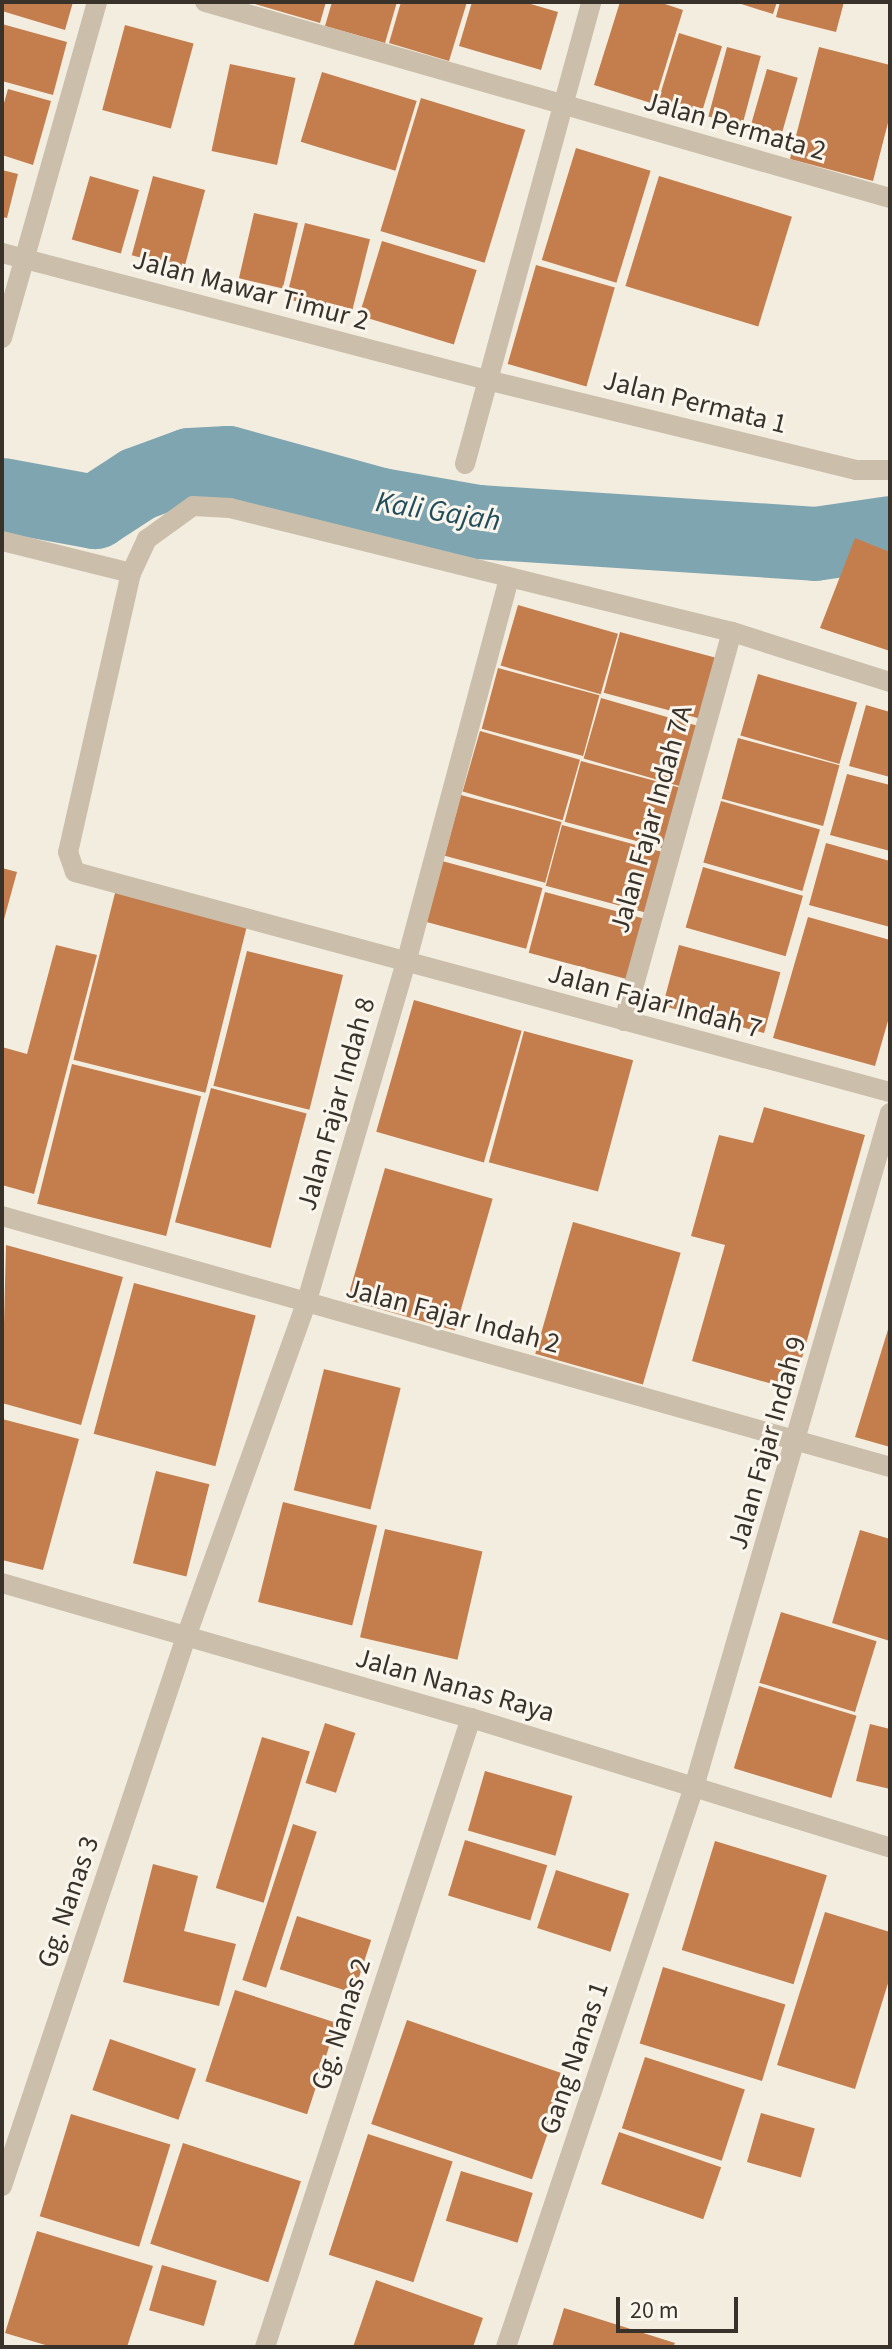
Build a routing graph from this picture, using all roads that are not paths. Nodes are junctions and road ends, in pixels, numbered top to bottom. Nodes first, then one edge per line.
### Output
1 (97, 2) edge
2 (205, 2) edge
3 (591, 2) edge
4 (564, 107) junction
5 (890, 198) edge
6 (2, 253) edge
7 (24, 260) junction
8 (2, 338) edge
9 (487, 380) junction
10 (465, 464) dead end
11 (890, 470) edge
12 (2, 541) edge
13 (131, 573) junction
14 (509, 578) junction
15 (732, 632) junction
16 (890, 682) edge
17 (406, 963) junction
18 (624, 1021) junction
19 (890, 1092) edge
20 (890, 1113) edge
21 (2, 1216) edge
22 (306, 1304) junction
23 (799, 1440) junction
24 (890, 1467) edge
25 (2, 1583) edge
26 (186, 1637) junction
27 (471, 1718) junction
28 (694, 1787) junction
29 (890, 1848) edge
30 (2, 2186) edge
31 (265, 2347) edge
32 (506, 2347) edge

1 - 7 street
2 - 4 street, Jalan Permata 2
3 - 4 street
4 - 5 street, Jalan Permata 2
4 - 9 street
6 - 7 street, Jalan Mawar Timur 2
7 - 8 street
7 - 9 street, Jalan Mawar Timur 2
9 - 10 street
9 - 11 street, Jalan Permata 1
12 - 13 street
13 - 14 street, Jalan Fajar Indah 7
13 - 17 street, Jalan Fajar Indah 7
14 - 15 street, Jalan Fajar Indah 7
14 - 17 street, Jalan Fajar Indah 8
15 - 16 street, Jalan Fajar Indah 7
15 - 18 street, Jalan Fajar Indah 7A
17 - 18 street, Jalan Fajar Indah 7
17 - 22 street, Jalan Fajar Indah 8
18 - 19 street, Jalan Fajar Indah 7
20 - 23 street, Jalan Fajar Indah 9
21 - 22 street, Jalan Fajar Indah 2
22 - 23 street, Jalan Fajar Indah 2
22 - 26 street, Jalan Fajar Indah 8
23 - 24 street, Jalan Fajar Indah 2
23 - 28 street, Jalan Fajar Indah 9
25 - 26 street, Jalan Nanas Raya
26 - 27 street, Jalan Nanas Raya
26 - 30 street, Gg. Nanas 3
27 - 28 street, Jalan Nanas Raya
27 - 31 street, Gg. Nanas 2
28 - 29 street, Jalan Nanas Raya
28 - 32 street, Gang Nanas 1

